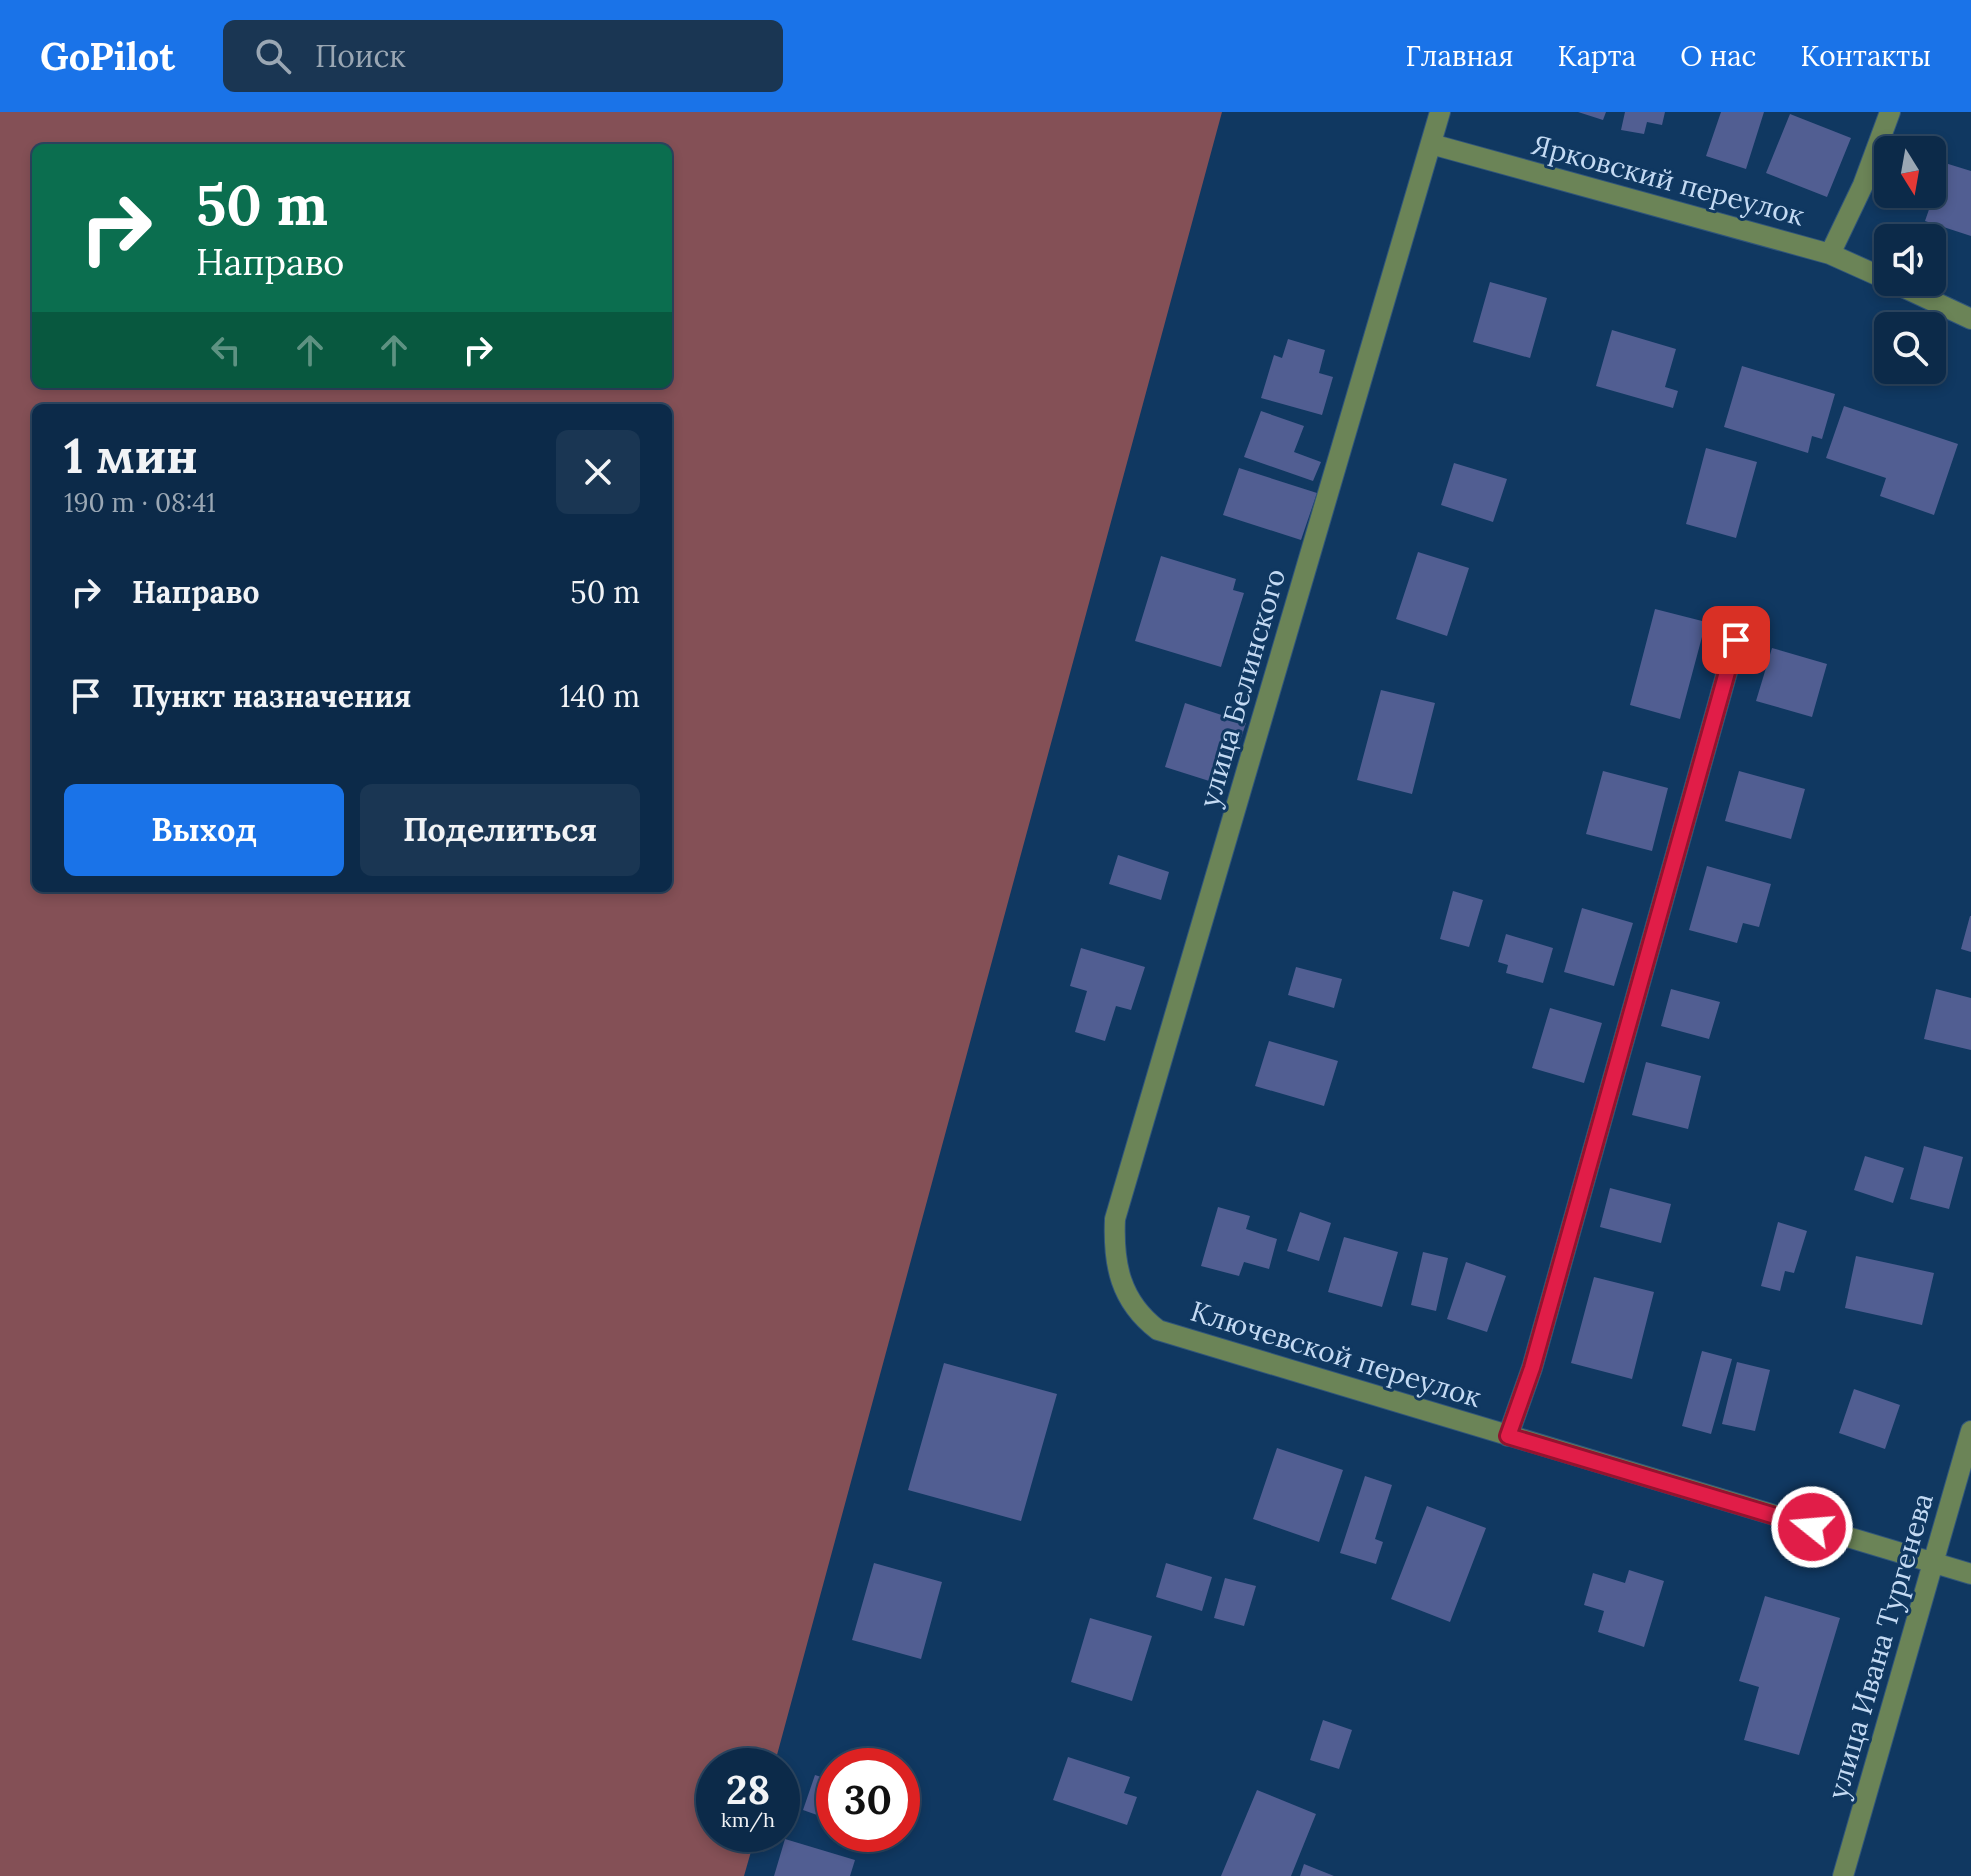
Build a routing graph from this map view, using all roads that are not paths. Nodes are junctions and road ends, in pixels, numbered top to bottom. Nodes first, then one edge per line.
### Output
1 (1440, 112) edge
2 (1890, 112) edge
3 (1431, 144) junction
4 (1830, 254) junction
5 (1874, 274) edge
6 (1922, 296) edge
7 (1971, 319) edge
8 (1736, 640) dead end
9 (1121, 1281) joint
10 (1971, 1431) edge
11 (1508, 1436) junction
12 (1933, 1564) junction
13 (1971, 1574) edge
14 (1843, 1876) edge

1 - 3 street, улица Белинского
2 - 4 street
3 - 4 street, Ярковский переулок
3 - 9 street, улица Белинского
4 - 5 street, Ярковский переулок
6 - 7 street, Ярковский переулок
8 - 11 street
9 - 11 street, Ключевской переулок
10 - 12 street, улица Ивана Тургенева
11 - 12 street, Ключевской переулок
12 - 13 street, Ключевской переулок
12 - 14 street, улица Ивана Тургенева

